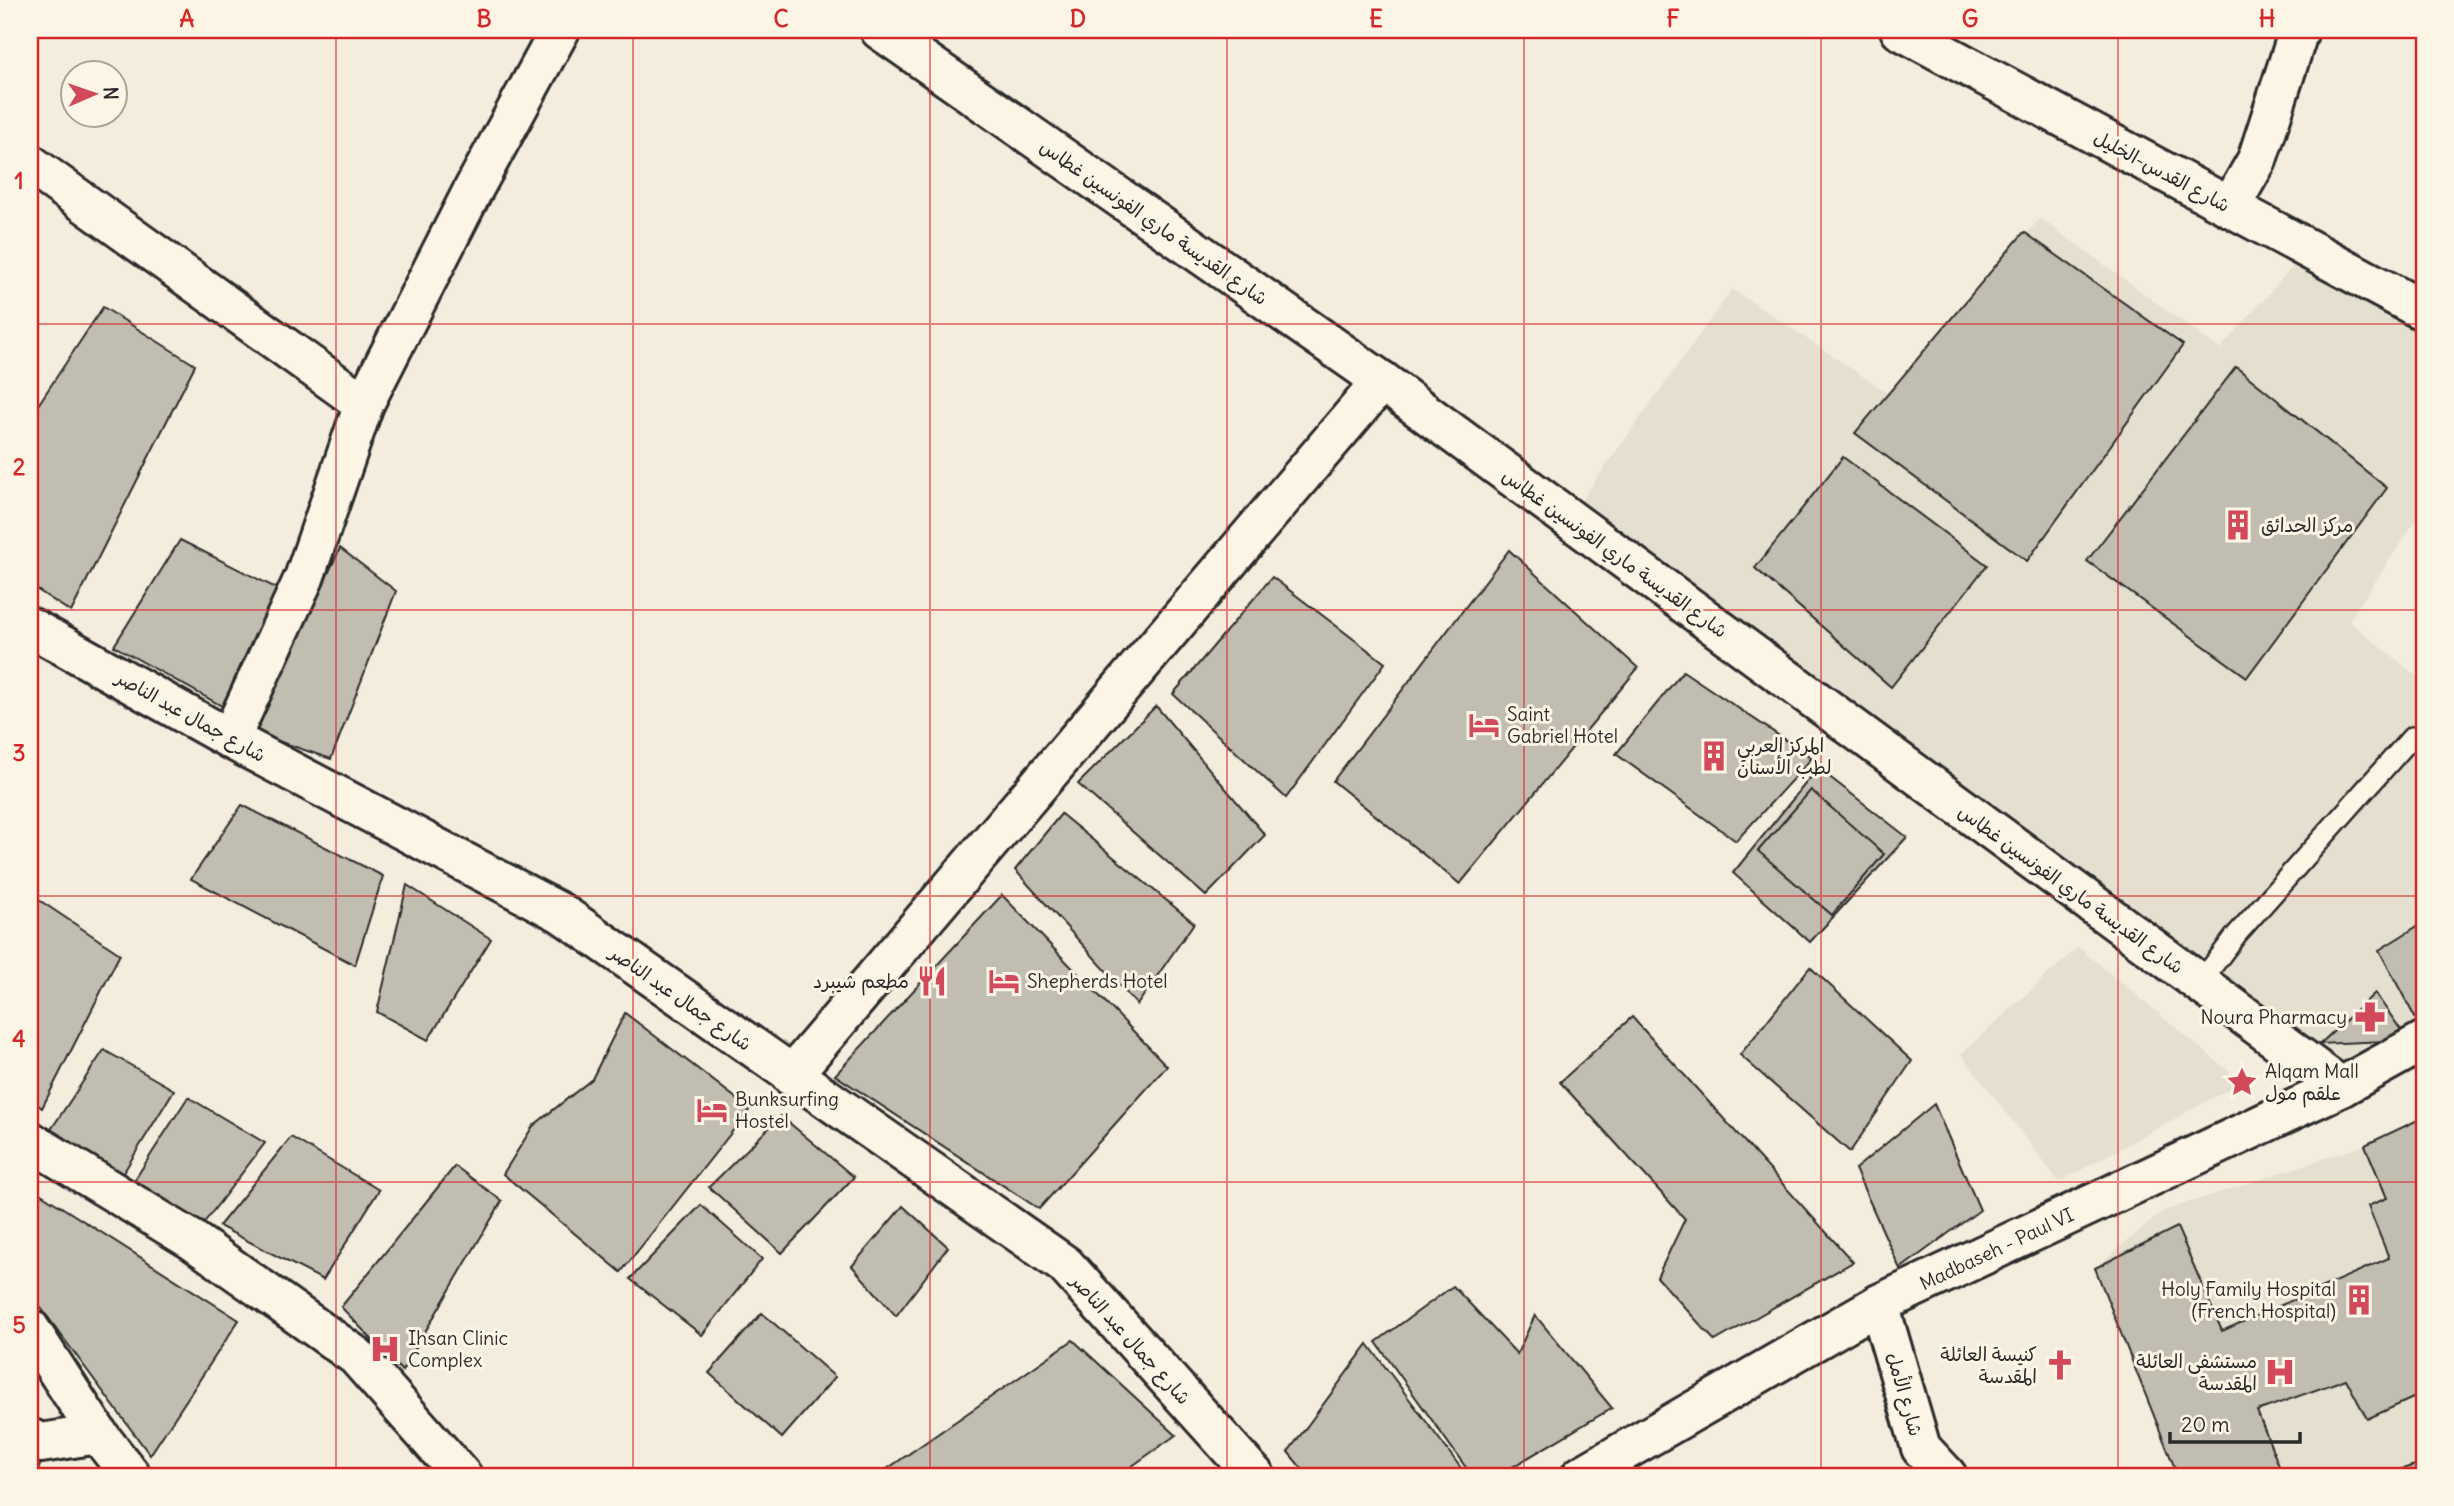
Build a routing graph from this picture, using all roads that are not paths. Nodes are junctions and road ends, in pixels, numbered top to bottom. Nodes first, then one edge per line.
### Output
1 (560, 30) edge
2 (880, 30) edge
3 (1900, 30) edge
4 (2299, 30) edge
5 (30, 164) edge
6 (2230, 207) junction
7 (2424, 311) edge
8 (1382, 381) junction
9 (364, 404) junction
10 (30, 627) edge
11 (230, 739) junction
12 (2424, 744) edge
13 (2199, 984) junction
14 (2424, 1041) edge
15 (791, 1076) junction
16 (2340, 1087) junction
17 (30, 1141) edge
18 (1879, 1304) junction
19 (30, 1329) edge
20 (98, 1434) junction
21 (30, 1438) edge
22 (131, 1476) edge
23 (462, 1476) edge
24 (1255, 1476) edge
25 (1581, 1476) edge
26 (1947, 1476) edge

1 - 9 street
2 - 8 street, شارع القديسة ماري الفونسين غطاس
3 - 6 street, شارع القدس-الخليل
4 - 6 street
5 - 9 street
6 - 7 street, شارع القدس-الخليل
8 - 13 street, شارع القديسة ماري الفونسين غطاس
8 - 15 street
9 - 11 street
10 - 11 street, شارع جمال عبد الناصر
11 - 15 street, شارع جمال عبد الناصر
12 - 13 lane
13 - 16 street, شارع القديسة ماري الفونسين غطاس
14 - 16 street, Madbaseh - Paul VI
15 - 24 street, شارع جمال عبد الناصر
16 - 18 street, Madbaseh - Paul VI
17 - 23 street
18 - 25 street, Madbaseh - Paul VI
18 - 26 street, شارع الأمل
19 - 20 street
20 - 21 street
20 - 22 street

